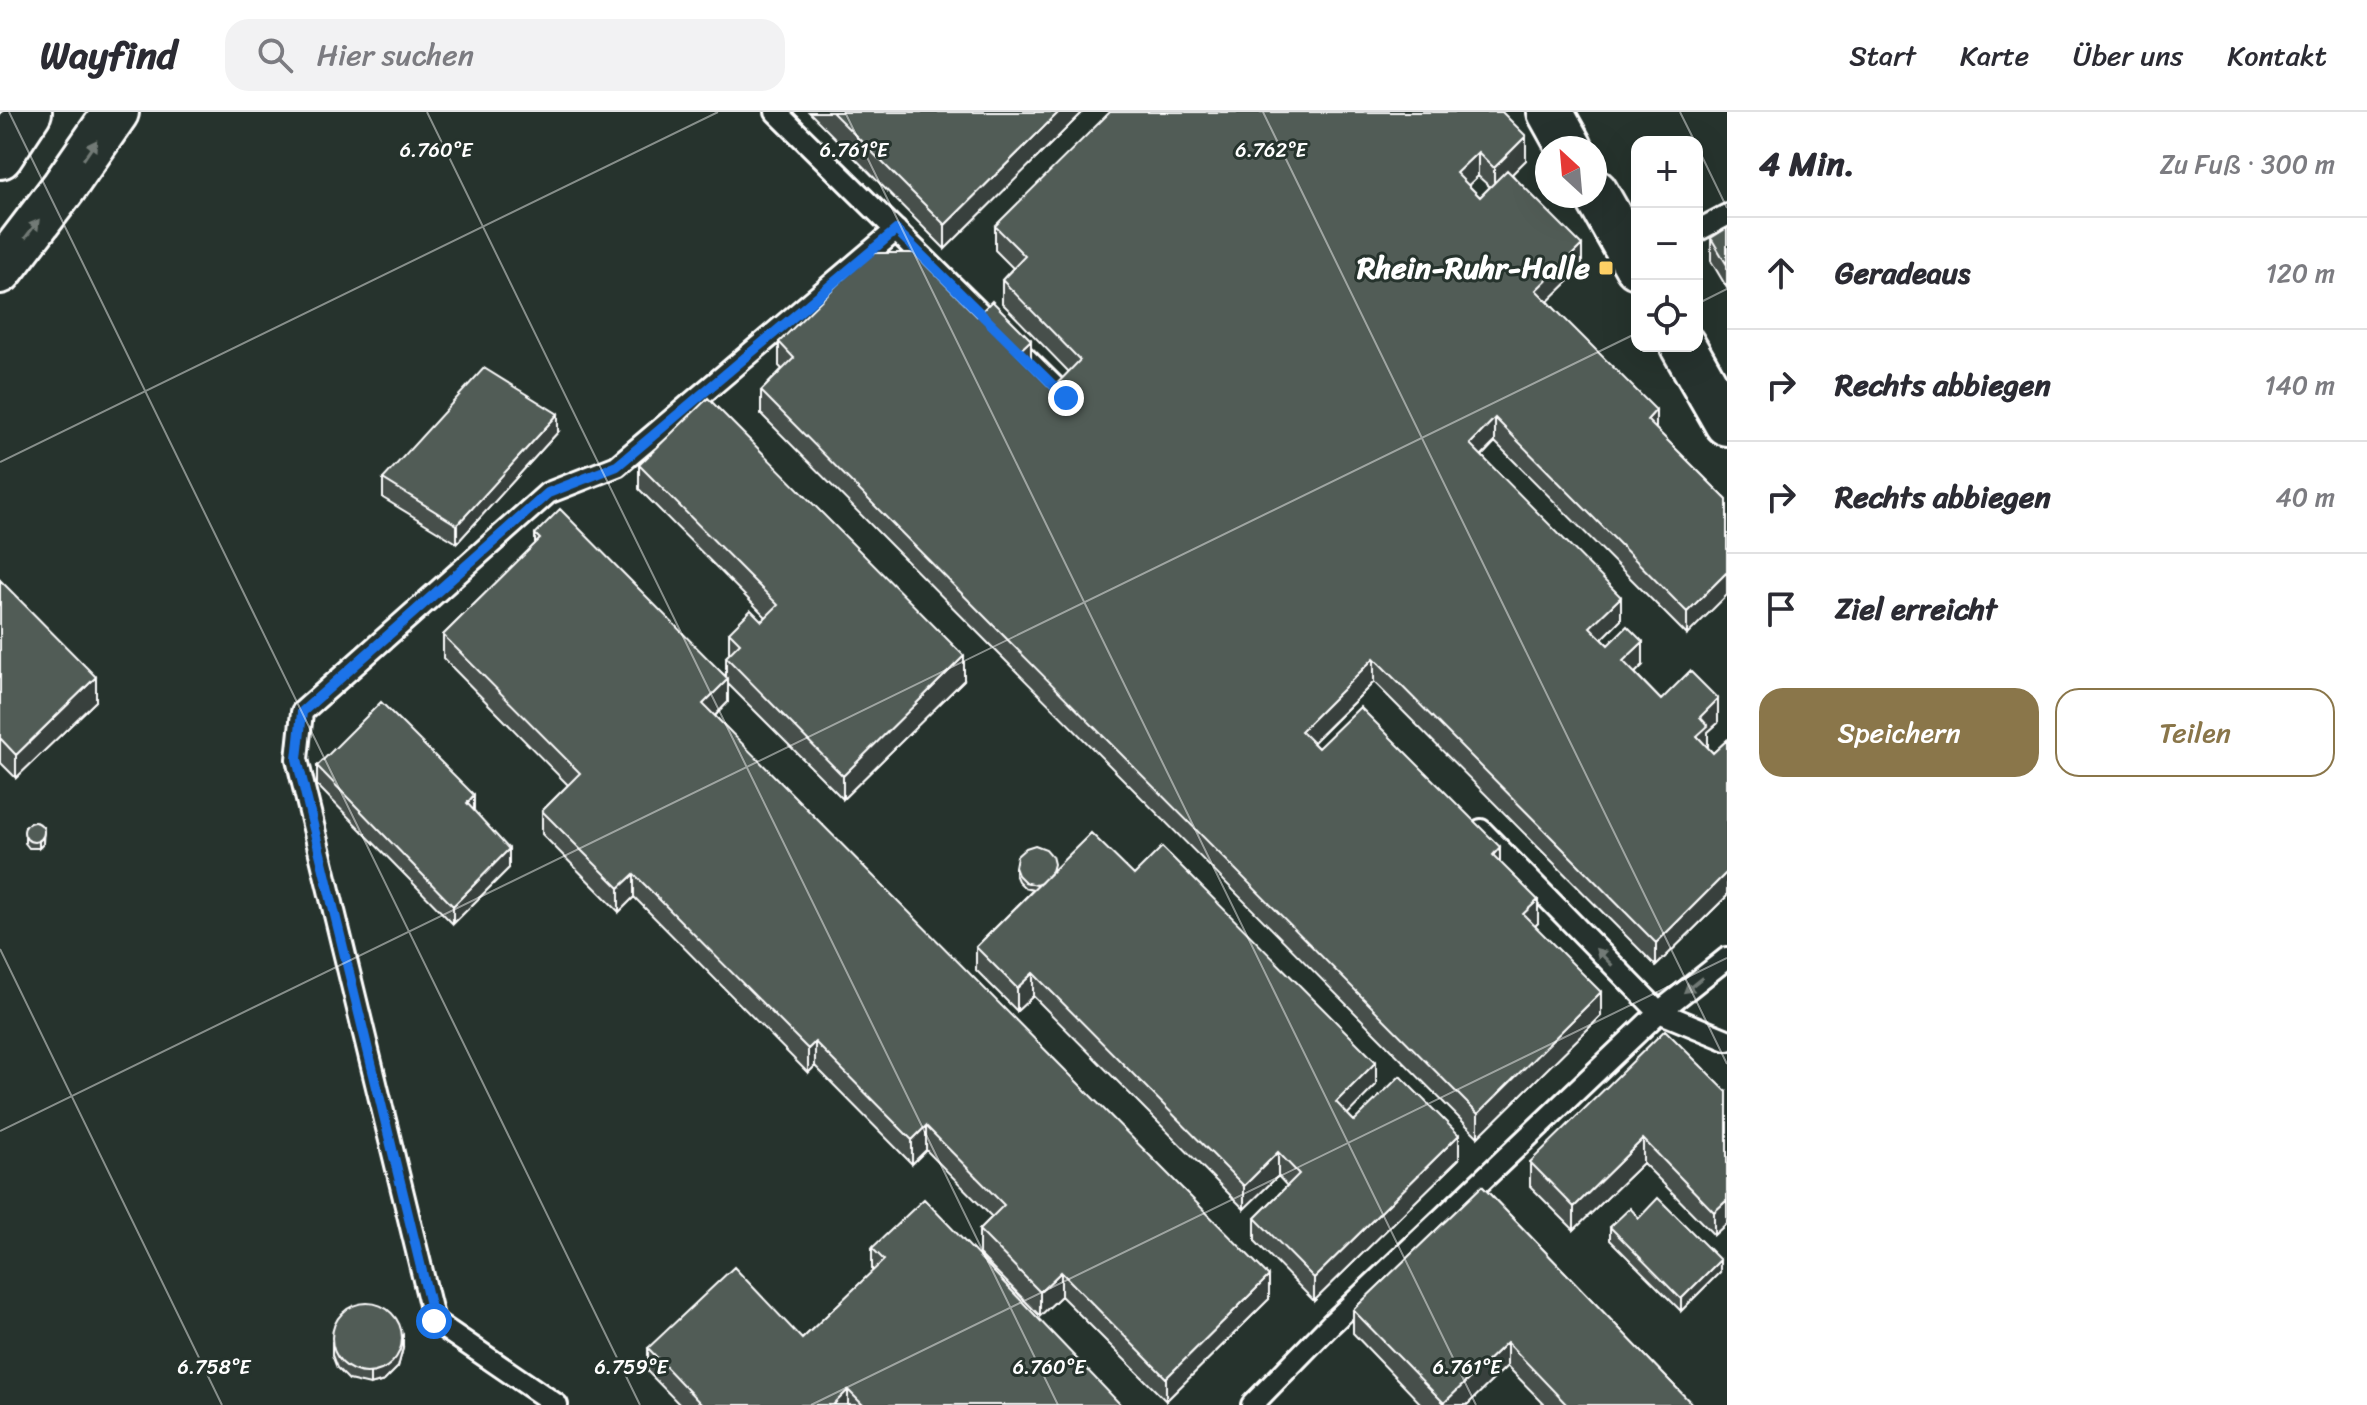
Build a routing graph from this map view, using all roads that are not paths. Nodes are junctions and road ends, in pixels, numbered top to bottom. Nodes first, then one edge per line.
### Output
1 (29, 112) edge
2 (116, 112) edge
3 (776, 112) edge
4 (1550, 112) edge
5 (1563, 136) edge
6 (0, 156) edge
7 (1604, 208) edge
8 (1727, 215) edge
9 (1703, 228) edge
10 (896, 230) junction
11 (1631, 254) edge
12 (0, 271) edge
13 (1686, 352) edge
14 (1066, 398) edge
15 (1727, 423) edge
16 (1463, 813) edge
17 (1727, 958) edge
18 (1659, 1012) junction
19 (1727, 1040) edge
20 (557, 1405) edge
21 (1252, 1405) edge

1 - 6 main road
12 -> 2 main road
3 - 10 lane
4 - 5 main road
7 - 11 main road
8 - 9 lane
10 - 14 lane
10 - 20 lane
13 - 15 main road
18 -> 16 lane
17 -> 18 lane
18 - 19 lane
18 - 21 lane

